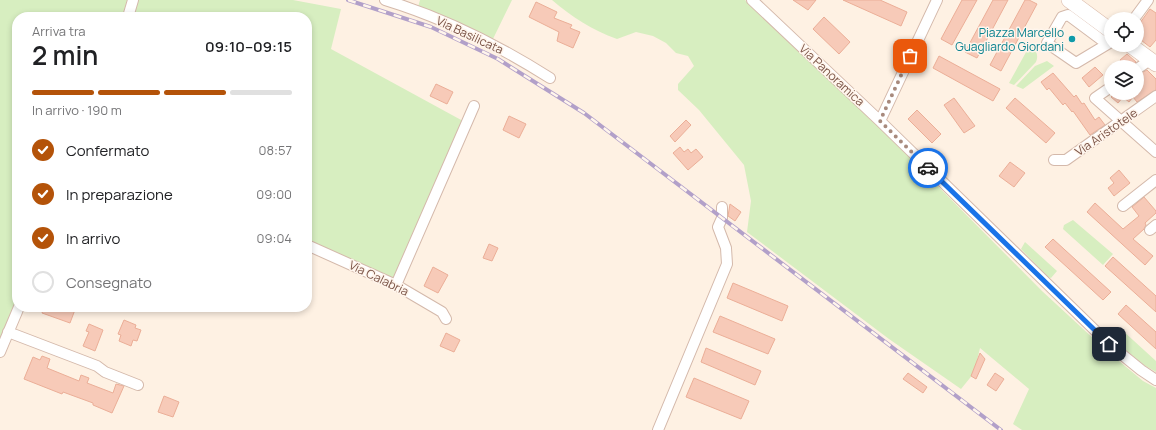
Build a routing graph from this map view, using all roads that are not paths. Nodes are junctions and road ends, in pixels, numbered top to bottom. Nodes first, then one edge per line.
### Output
1 (133, 0) edge
2 (385, 0) edge
3 (752, 0) edge
4 (937, 0) edge
5 (1069, 0) edge
6 (1148, 0) edge
7 (129, 12) edge
8 (1139, 12) edge
9 (1104, 33) edge
10 (1110, 39) edge
11 (1139, 52) edge
12 (1153, 62) edge
13 (550, 78) dead end
14 (1104, 92) edge
15 (1156, 96) edge
16 (474, 106) dead end
17 (880, 121) junction
18 (1122, 122) junction
19 (1156, 152) edge
20 (1054, 160) dead end
21 (1156, 180) edge
22 (1123, 206) dead end
23 (722, 207) dead end
24 (312, 247) edge
25 (396, 285) junction
26 (17, 312) edge
27 (446, 319) dead end
28 (8, 332) junction
29 (0, 352) edge
30 (1156, 380) edge
31 (138, 385) dead end
32 (658, 430) edge

1 - 7 street
2 - 13 street, Via Basilicata
3 - 17 street, Via Panoramica
4 - 17 street
5 - 9 main road
6 - 8 street
10 - 10 street
11 - 12 main road
14 - 18 street
15 - 18 street, Via Aristotele
16 - 25 street
17 - 30 street, Via Panoramica
18 - 19 street
18 - 20 street, Via Aristotele
21 - 22 street
23 - 32 street
24 - 25 street, Via Calabria
25 - 27 street, Via Calabria
26 - 28 street
28 - 29 street
28 - 31 street

